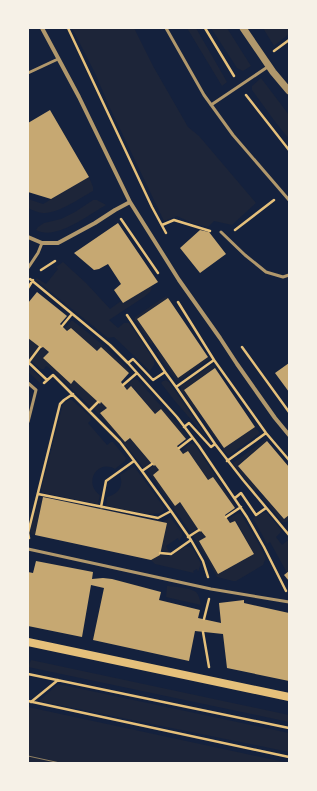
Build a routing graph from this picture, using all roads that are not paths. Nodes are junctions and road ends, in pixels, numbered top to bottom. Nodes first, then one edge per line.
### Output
1 (42, 28) edge
2 (166, 28) edge
3 (243, 28) edge
4 (58, 59) junction
5 (269, 66) junction
6 (28, 73) edge
7 (289, 91) edge
8 (211, 105) junction
9 (289, 200) edge
10 (130, 202) junction
11 (221, 232) dead end
12 (28, 237) edge
13 (42, 243) junction
14 (28, 268) edge
15 (289, 275) edge
16 (28, 383) edge
17 (28, 422) edge
18 (289, 435) edge
19 (28, 549) edge
20 (289, 602) edge
21 (28, 642) edge
22 (289, 697) edge

1 - 4 street
2 - 8 lane
3 - 5 street
4 - 6 lane
4 - 10 street
5 - 7 street
5 - 8 lane
8 - 9 lane
10 - 13 street
10 - 18 street
11 - 15 lane
12 - 13 street
13 - 14 lane
16 - 17 lane
19 - 20 lane
21 - 22 main road

